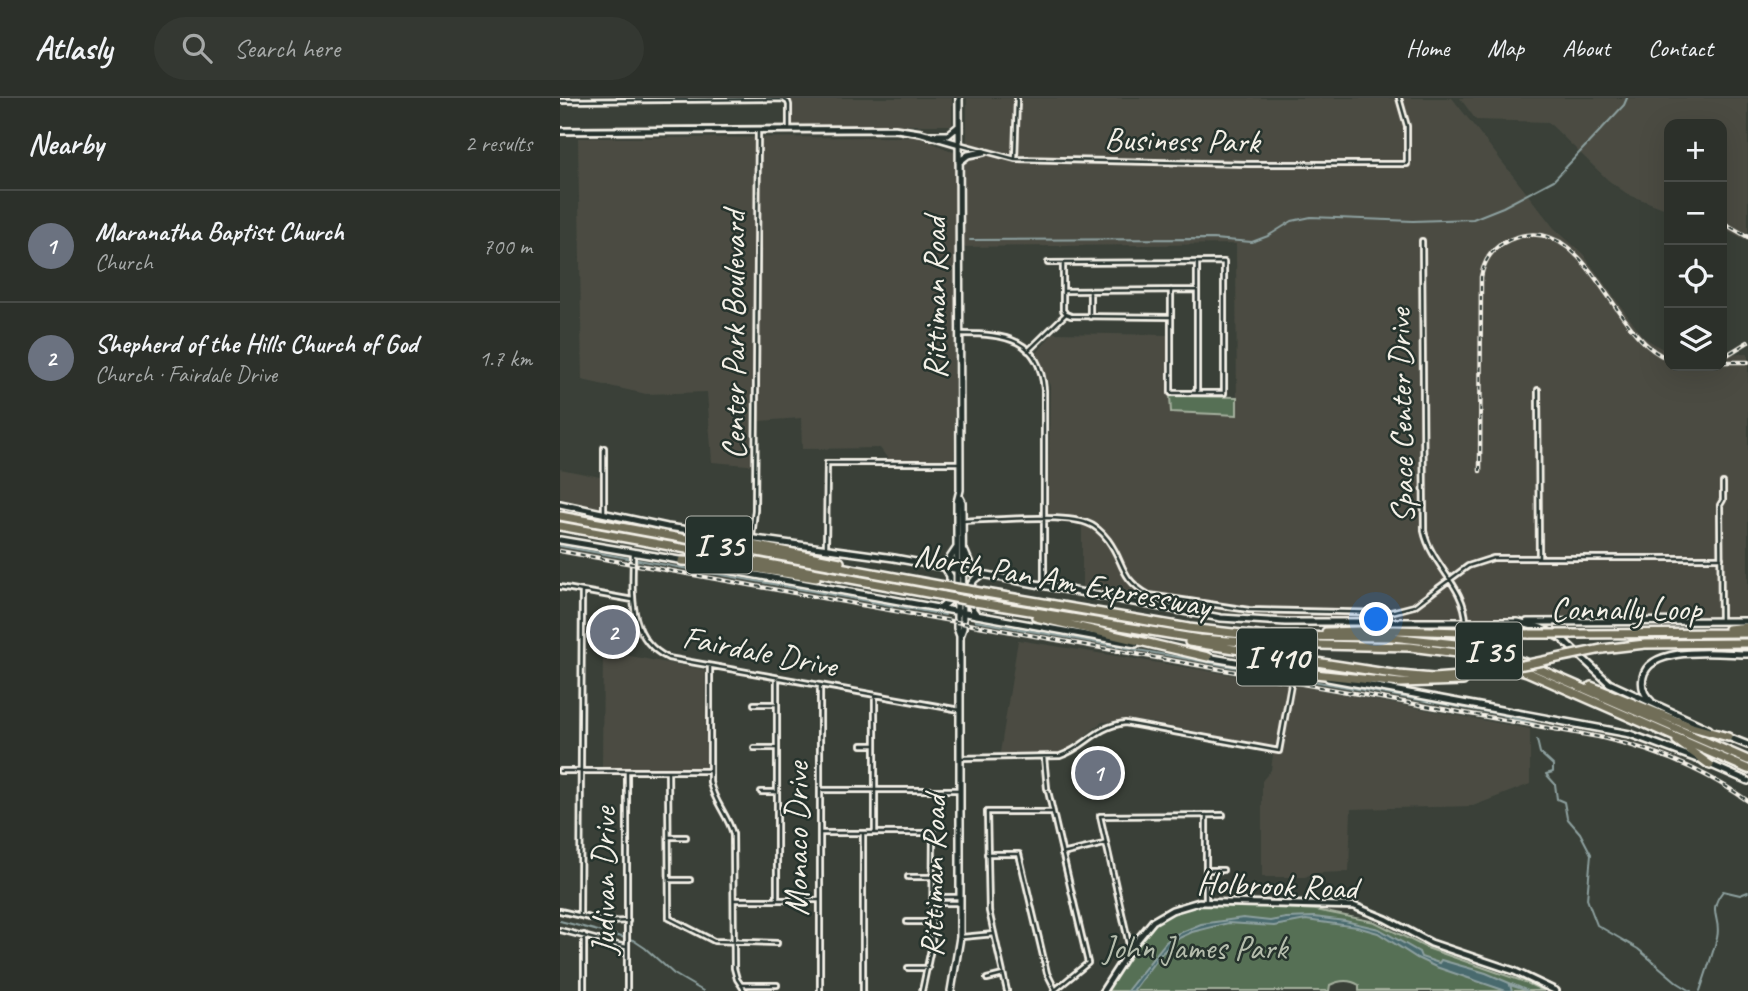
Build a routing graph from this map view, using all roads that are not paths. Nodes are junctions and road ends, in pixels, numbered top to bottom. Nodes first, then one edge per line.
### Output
1 (959, 98) edge
2 (1017, 98) edge
3 (1399, 98) edge
4 (601, 99) edge
5 (643, 99) edge
6 (685, 99) edge
7 (727, 99) edge
8 (770, 99) edge
9 (560, 101) edge
10 (959, 126) junction
11 (758, 130) junction
12 (789, 130) junction
13 (560, 131) edge
14 (928, 135) junction
15 (959, 144) junction
16 (984, 152) junction
17 (1015, 159) junction
18 (959, 162) junction
19 (1422, 241) dead end
20 (1063, 262) junction
21 (1197, 262) junction
22 (1048, 263) dead end
23 (1090, 290) junction
24 (1171, 290) junction
25 (1197, 290) junction
26 (1063, 291) junction
27 (1066, 314) junction
28 (1090, 317) junction
29 (1171, 317) junction
30 (959, 334) junction
31 (1028, 351) junction
32 (1538, 390) dead end
33 (1197, 393) junction
34 (604, 448) dead end
35 (960, 463) junction
36 (1723, 484) dead end
37 (960, 498) junction
38 (560, 504) edge
39 (604, 515) junction
40 (560, 516) edge
41 (1045, 520) junction
42 (962, 521) junction
43 (560, 526) edge
44 (720, 535) junction
45 (560, 540) edge
46 (752, 540) junction
47 (960, 544) junction
48 (826, 549) junction
49 (633, 557) junction
50 (1539, 558) junction
51 (1721, 558) junction
52 (681, 561) junction
53 (936, 565) junction
54 (944, 568) junction
55 (960, 571) junction
56 (878, 573) junction
57 (982, 576) junction
58 (1449, 579) junction
59 (863, 583) junction
60 (560, 587) edge
61 (1044, 587) junction
62 (582, 591) junction
63 (633, 600) junction
64 (975, 602) junction
65 (939, 607) junction
66 (960, 612) junction
67 (977, 615) junction
68 (1082, 620) junction
69 (1721, 621) junction
70 (1748, 621) edge
71 (1466, 622) junction
72 (1518, 622) junction
73 (963, 623) junction
74 (1748, 627) edge
75 (957, 628) junction
76 (1209, 630) junction
77 (1671, 633) junction
78 (1748, 633) edge
79 (960, 636) junction
80 (1700, 643) junction
81 (1748, 643) edge
82 (1748, 649) edge
83 (1487, 650) junction
84 (1748, 654) edge
85 (1208, 657) junction
86 (710, 666) junction
87 (1294, 675) junction
88 (1473, 677) junction
89 (777, 678) junction
90 (820, 686) junction
91 (875, 696) junction
92 (754, 704) dead end
93 (777, 704) junction
94 (1656, 706) junction
95 (960, 710) junction
96 (1668, 733) junction
97 (1728, 737) junction
98 (862, 744) dead end
99 (875, 745) junction
100 (1748, 745) edge
101 (754, 748) dead end
102 (777, 748) junction
103 (1044, 757) junction
104 (960, 758) junction
105 (1748, 760) edge
106 (1710, 765) junction
107 (1748, 769) edge
108 (560, 771) edge
109 (582, 771) junction
110 (627, 771) junction
111 (668, 771) junction
112 (710, 771) junction
113 (1748, 781) edge
114 (820, 790) junction
115 (875, 790) junction
116 (959, 790) junction
117 (761, 792) dead end
118 (777, 792) junction
119 (1053, 812) junction
120 (1206, 815) junction
121 (1223, 815) dead end
122 (820, 833) junction
123 (863, 833) junction
124 (875, 833) junction
125 (669, 837) junction
126 (686, 837) dead end
127 (1105, 844) junction
128 (987, 854) junction
129 (1062, 854) junction
130 (1206, 870) junction
131 (1223, 870) dead end
132 (908, 877) dead end
133 (932, 877) junction
134 (669, 880) junction
135 (690, 880) dead end
136 (734, 900) junction
137 (777, 900) junction
138 (820, 900) junction
139 (933, 900) junction
140 (959, 900) junction
141 (1206, 902) junction
142 (560, 911) edge
143 (580, 914) junction
144 (628, 921) junction
145 (907, 922) dead end
146 (933, 922) junction
147 (691, 923) dead end
148 (688, 929) junction
149 (560, 930) edge
150 (994, 934) junction
151 (584, 935) junction
152 (960, 937) junction
153 (734, 943) junction
154 (777, 943) dead end
155 (626, 947) junction
156 (1130, 949) junction
157 (908, 968) dead end
158 (928, 968) junction
159 (1003, 975) junction
160 (987, 979) dead end
161 (740, 985) junction
162 (777, 985) dead end
163 (1055, 990) edge
164 (584, 991) edge
165 (627, 991) edge
166 (744, 991) edge
167 (820, 991) edge
168 (863, 991) edge
169 (922, 991) edge
170 (951, 991) edge
171 (1007, 991) edge
172 (1103, 991) edge
173 (1556, 991) edge

1 - 10 main road, Rittiman Road
2 - 17 street
3 - 17 street, Business Park
4 - 5 street
4 - 9 street
5 - 6 street
6 - 7 street
7 - 8 street
8 - 12 street
10 - 14 main road
10 - 15 main road, Rittiman Road
11 - 12 street
11 - 13 street
11 - 46 street, Center Park Boulevard
12 - 14 street
14 - 15 street
15 - 16 street, Business Park
15 - 18 main road, Rittiman Road
16 - 17 street, Business Park
16 - 18 main road
18 - 30 main road, Rittiman Road
19 - 58 street, Space Center Drive
20 - 21 street
20 - 22 street
20 - 26 street
21 - 25 street
21 - 33 street
23 - 24 street
23 - 26 street
23 - 28 street
24 - 25 street
24 - 29 street
25 - 33 street
26 - 27 street
27 - 28 street
27 - 31 street
28 - 29 street
29 - 33 street
30 - 31 street
30 - 35 main road, Rittiman Road
31 - 41 street
32 - 50 street
34 - 39 street
35 - 37 main road, Rittiman Road
35 - 48 street
36 - 51 street
37 - 42 main road, Rittiman Road
37 - 47 main road, Rittiman Road
38 - 39 main road
39 - 44 main road
40 - 56 highway, North Pan Am Expressway / I 35
41 - 42 street
41 - 58 street
41 - 61 street
42 - 47 main road, Rittiman Road
43 - 59 highway, North Pan Am Expressway / I 35
44 - 46 main road
44 - 56 highway
45 - 49 main road
46 - 48 main road
47 - 53 main road
47 - 55 main road, Rittiman Road
47 - 57 main road
48 - 53 main road
49 - 52 main road
49 - 63 street, Fairdale Drive
50 - 51 street
50 - 58 street
51 - 69 street
52 - 59 highway
52 - 65 main road
53 - 54 main road
54 - 55 main road
54 - 65 main road
55 - 57 main road
55 - 66 main road, Rittiman Road
56 - 76 highway, North Pan Am Expressway / I 35, bridge
57 - 61 main road
57 - 67 main road
58 - 71 street, Space Center Drive
59 - 64 highway, North Pan Am Expressway / I 35, bridge
60 - 62 street
61 - 71 main road
62 - 63 street
62 - 109 street
63 - 86 street, Fairdale Drive
64 - 68 highway, North Pan Am Expressway / I 35
64 - 85 highway
65 - 66 main road
65 - 75 main road
66 - 67 main road
66 - 73 main road, Rittiman Road
66 - 75 main road, Rittiman Road
67 - 73 main road
67 - 85 main road
68 - 88 highway, Connally Loop / I 410
68 - 96 highway, North Pan Am Expressway / I 35
69 - 70 main road
69 - 72 main road
71 - 72 main road
72 - 94 main road
73 - 79 main road, Rittiman Road
74 - 77 highway
75 - 79 main road, Rittiman Road
76 - 77 highway, Connally Loop / I 410, bridge
76 - 83 highway, North Pan Am Expressway / I 35
77 - 78 highway, Connally Loop / I 410
79 - 95 main road, Rittiman Road
80 - 81 highway, Connally Loop / I 410
80 - 82 highway
80 - 88 highway, Connally Loop / I 410, bridge
83 - 97 highway
83 - 105 highway, North Pan Am Expressway / I 35
84 - 94 main road
85 - 87 main road
86 - 89 street, Fairdale Drive
86 - 112 street
87 - 88 highway
87 - 103 street
87 - 106 main road
89 - 90 street, Fairdale Drive
89 - 93 street
90 - 91 street, Fairdale Drive
90 - 114 street, Monaco Drive
91 - 95 street, Fairdale Drive
91 - 99 street
92 - 93 street
93 - 102 street
94 - 97 main road
95 - 104 main road, Rittiman Road
96 - 106 highway
96 - 107 highway, North Pan Am Expressway / I 35
97 - 100 main road
98 - 99 street
99 - 115 street
101 - 102 street
102 - 118 street
103 - 104 street
103 - 119 street
104 - 116 main road, Rittiman Road
106 - 113 main road
108 - 109 street
109 - 110 street
109 - 143 street
110 - 111 street
110 - 144 street, Judivan Drive
111 - 112 street
111 - 125 street
112 - 136 street
114 - 115 street
114 - 122 street, Monaco Drive
115 - 116 street
115 - 124 street
116 - 140 main road, Rittiman Road
117 - 118 street
118 - 137 street
119 - 128 street
119 - 129 street
120 - 121 street
120 - 127 street
120 - 130 street
122 - 123 street
122 - 138 street, Monaco Drive
123 - 124 street
123 - 168 street
124 - 133 street
125 - 126 street
125 - 134 street
127 - 129 street
127 - 156 street
128 - 150 street
128 - 163 street
129 - 163 street
130 - 131 street
130 - 141 street
132 - 133 street
133 - 139 street
134 - 135 street
134 - 148 street
136 - 137 street
136 - 153 street
137 - 138 street
138 - 167 street, Monaco Drive
139 - 140 street
139 - 146 street
140 - 152 main road, Rittiman Road
141 - 156 street, Holbrook Road
141 - 173 street, Holbrook Road
142 - 143 street
143 - 144 street
144 - 155 street, Judivan Drive
145 - 146 street
146 - 158 street
147 - 148 street
148 - 153 street
149 - 151 street
150 - 152 street
150 - 159 street
151 - 155 street
151 - 164 street
152 - 170 main road, Rittiman Road
153 - 154 street
153 - 161 street
155 - 165 street, Judivan Drive
156 - 172 street, Holbrook Road
157 - 158 street
158 - 169 street
159 - 160 street
159 - 171 street
161 - 162 street
161 - 166 street

